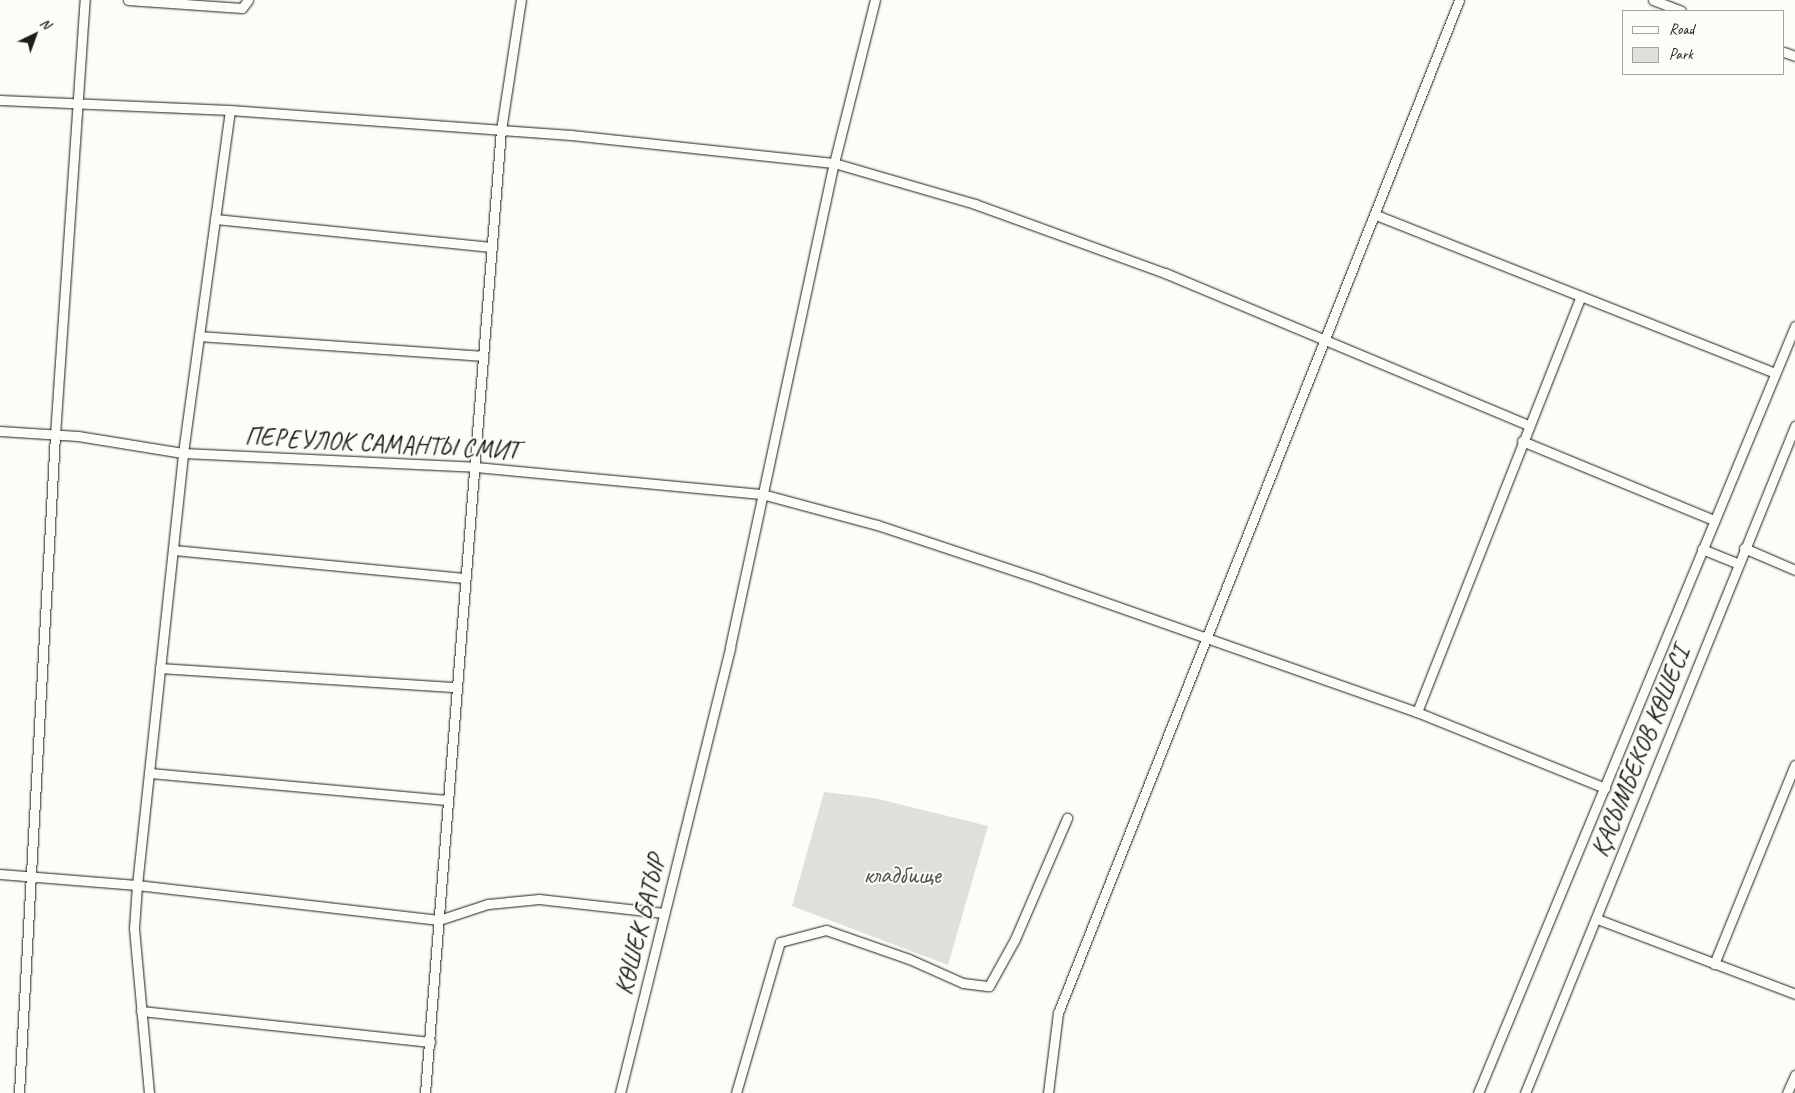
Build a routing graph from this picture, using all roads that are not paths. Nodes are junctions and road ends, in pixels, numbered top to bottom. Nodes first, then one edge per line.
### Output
1 (85, 0) edge
2 (128, 0) edge
3 (248, 0) edge
4 (521, 0) edge
5 (875, 0) edge
6 (1460, 0) edge
7 (1653, 0) edge
8 (1678, 10) edge
9 (0, 100) edge
10 (80, 104) junction
11 (230, 110) junction
12 (500, 130) junction
13 (834, 163) junction
14 (1376, 215) junction
15 (215, 219) junction
16 (492, 247) junction
17 (1581, 296) junction
18 (1795, 326) edge
19 (199, 336) junction
20 (1327, 343) junction
21 (483, 356) junction
22 (1775, 373) junction
23 (1528, 425) junction
24 (0, 430) edge
25 (1794, 431) edge
26 (55, 434) junction
27 (1522, 441) junction
28 (183, 453) junction
29 (476, 467) junction
30 (762, 494) junction
31 (1714, 520) junction
32 (1744, 548) junction
33 (1702, 549) junction
34 (173, 550) junction
35 (1737, 562) junction
36 (1795, 570) edge
37 (465, 578) junction
38 (1206, 639) junction
39 (160, 668) junction
40 (455, 687) junction
41 (1416, 712) junction
42 (1795, 766) edge
43 (149, 773) junction
44 (1605, 788) junction
45 (446, 800) junction
46 (1067, 818) dead end
47 (0, 874) edge
48 (30, 876) junction
49 (137, 886) junction
50 (664, 913) junction
51 (1597, 919) junction
52 (439, 920) junction
53 (1714, 964) junction
54 (1795, 994) edge
55 (141, 1010) junction
56 (430, 1042) junction
57 (1795, 1075) edge
58 (19, 1093) edge
59 (149, 1093) edge
60 (425, 1093) edge
61 (620, 1093) edge
62 (736, 1093) edge
63 (1048, 1093) edge
64 (1478, 1093) edge
65 (1525, 1093) edge
66 (1787, 1093) edge

1 - 10 street
2 - 3 street
4 - 12 street
5 - 13 street, КӨШЕК БАТЫР
6 - 14 street
7 - 8 street
9 - 10 street
10 - 11 street
10 - 26 street
11 - 12 street
11 - 15 street
12 - 13 street
12 - 16 street
13 - 20 street
13 - 30 street, КӨШЕК БАТЫР
14 - 17 street
14 - 20 street
15 - 16 street
15 - 19 street
16 - 21 street
17 - 22 street
17 - 23 street
18 - 22 street
19 - 21 street
19 - 28 street
20 - 23 street
20 - 38 street
21 - 29 street
22 - 31 street
23 - 27 street
24 - 26 street, ПЕРЕУЛОК САМАНТЫ СМИТ
25 - 32 street, ҚАСЫМБЕКОВ КӨШЕСІ
26 - 28 street, ПЕРЕУЛОК САМАНТЫ СМИТ
26 - 48 street
27 - 31 street
27 - 41 street
28 - 29 street, ПЕРЕУЛОК САМАНТЫ СМИТ
28 - 34 street
29 - 30 street, ПЕРЕУЛОК САМАНТЫ СМИТ
29 - 37 street
30 - 38 street, ПЕРЕУЛОК САМАНТЫ СМИТ
30 - 50 street, КӨШЕК БАТЫР
31 - 33 street
32 - 35 street, ҚАСЫМБЕКОВ КӨШЕСІ
32 - 36 street
33 - 35 street
33 - 44 street
34 - 37 street
34 - 39 street
35 - 51 street, ҚАСЫМБЕКОВ КӨШЕСІ
37 - 40 street
38 - 41 street, ПЕРЕУЛОК САМАНТЫ СМИТ
38 - 63 street
39 - 40 street
39 - 43 street
40 - 45 street
41 - 44 street, ПЕРЕУЛОК САМАНТЫ СМИТ
42 - 53 street
43 - 45 street
43 - 49 street
44 - 64 street
45 - 52 street
46 - 62 street
47 - 48 street
48 - 49 street
48 - 58 street
49 - 52 street
49 - 55 street
50 - 52 street
50 - 61 street, КӨШЕК БАТЫР
51 - 53 street
51 - 65 street, ҚАСЫМБЕКОВ КӨШЕСІ
52 - 56 street
53 - 54 street
55 - 56 street
55 - 59 street
56 - 60 street
57 - 66 street

